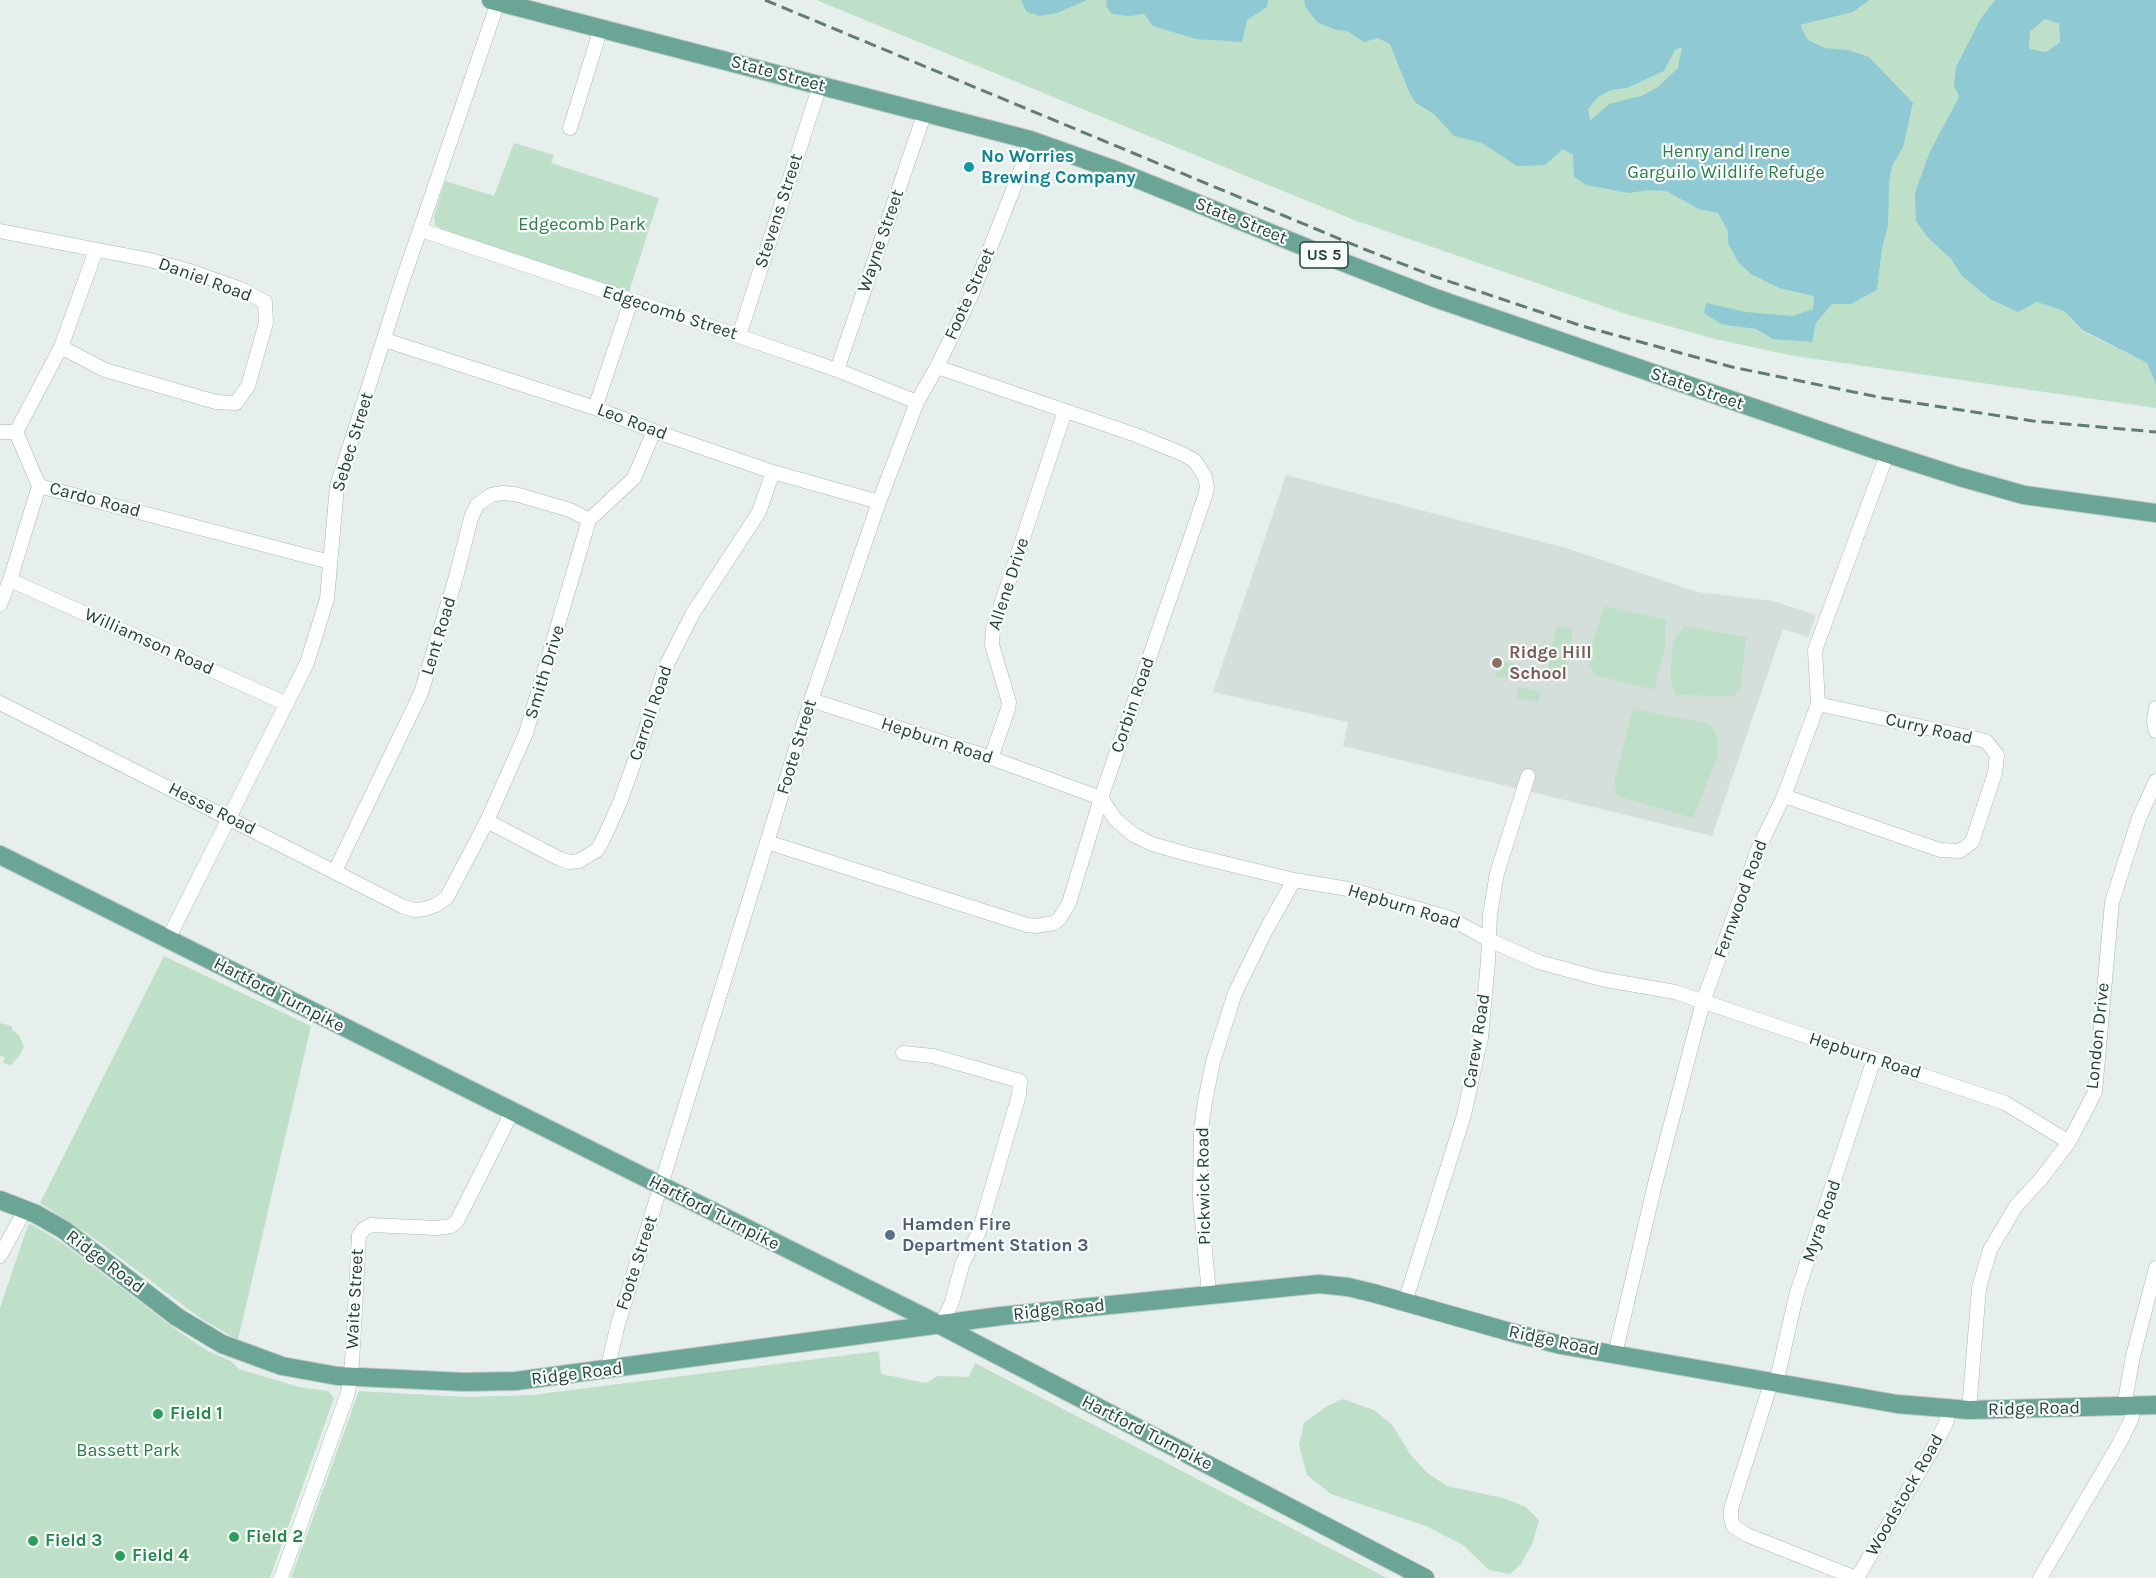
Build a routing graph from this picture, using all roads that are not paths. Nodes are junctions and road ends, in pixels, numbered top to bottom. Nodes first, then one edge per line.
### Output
1 (494, 1) edge
2 (601, 28) junction
3 (820, 85) junction
4 (925, 112) junction
5 (570, 128) dead end
6 (1030, 140) junction
7 (422, 230) junction
8 (0, 231) edge
9 (96, 250) junction
10 (631, 301) junction
11 (739, 336) junction
12 (385, 340) junction
13 (61, 347) junction
14 (937, 367) junction
15 (837, 370) junction
16 (917, 402) junction
17 (595, 408) junction
18 (1065, 411) junction
19 (654, 431) junction
20 (0, 432) edge
21 (16, 432) junction
22 (1887, 454) junction
23 (773, 472) junction
24 (39, 486) junction
25 (879, 502) junction
26 (2156, 513) edge
27 (589, 520) junction
28 (330, 562) junction
29 (10, 580) junction
30 (0, 605) edge
31 (811, 700) junction
32 (0, 703) edge
33 (287, 704) junction
34 (1818, 704) junction
35 (2156, 708) edge
36 (2156, 731) edge
37 (991, 758) junction
38 (1527, 776) dead end
39 (2156, 781) edge
40 (1784, 796) junction
41 (1101, 798) junction
42 (229, 818) junction
43 (487, 821) junction
44 (767, 842) junction
45 (0, 855) edge
46 (335, 871) junction
47 (1294, 880) junction
48 (425, 909) joint
49 (168, 939) junction
50 (1489, 940) junction
51 (1703, 1002) junction
52 (903, 1053) dead end
53 (1874, 1059) junction
54 (512, 1112) junction
55 (2069, 1142) junction
56 (661, 1186) junction
57 (0, 1200) edge
58 (25, 1210) junction
59 (0, 1256) edge
60 (2156, 1268) edge
61 (1209, 1293) junction
62 (1405, 1302) junction
63 (940, 1325) junction
64 (1615, 1354) junction
65 (607, 1370) junction
66 (350, 1377) junction
67 (1774, 1383) junction
68 (2156, 1405) edge
69 (2129, 1406) junction
70 (1949, 1409) junction
71 (1969, 1410) junction
72 (282, 1578) edge
73 (1425, 1578) edge
74 (1857, 1578) edge
75 (2040, 1578) edge

1 - 2 main road, State Street / US 5
1 - 7 street, Sebec Street
2 - 3 main road, State Street / US 5
2 - 5 street
3 - 4 main road, State Street / US 5
3 - 11 street, Stevens Street
4 - 6 main road, State Street / US 5
4 - 15 street, Wayne Street
6 - 14 street, Foote Street
6 - 22 main road, State Street / US 5
7 - 10 street, Edgecomb Street
7 - 12 street, Sebec Street
8 - 9 street, Daniel Road
9 - 13 street
9 - 13 street, Daniel Road
10 - 11 street, Edgecomb Street
10 - 17 street
11 - 15 street, Edgecomb Street
12 - 17 street, Leo Road
12 - 28 street, Sebec Street
13 - 21 street
14 - 16 street, Foote Street
14 - 18 street, Corbin Road
15 - 16 street, Edgecomb Street
16 - 25 street, Foote Street
17 - 19 street, Leo Road
18 - 37 street, Allene Drive
18 - 41 street, Corbin Road
19 - 23 street, Leo Road
19 - 27 street, Smith Drive
20 - 21 street
21 - 24 street, Cardo Road
22 - 26 main road, State Street / US 5
22 - 34 street, Fernwood Road
23 - 25 street, Leo Road
23 - 43 street, Carroll Road
24 - 28 street, Cardo Road
24 - 29 street
25 - 31 street, Foote Street
27 - 43 street, Smith Drive
27 - 46 street, Lent Road
28 - 33 street, Sebec Street
29 - 30 street
29 - 33 street, Williamson Road
31 - 37 street, Hepburn Road
31 - 44 street, Foote Street
32 - 42 street, Hesse Road
33 - 42 street, Sebec Street
34 - 40 street, Fernwood Road
34 - 40 street, Curry Road
35 - 36 street
37 - 41 street, Hepburn Road
38 - 50 street, Carew Road
39 - 55 street, London Drive
40 - 51 street, Fernwood Road
41 - 44 street, Corbin Road
41 - 47 street, Hepburn Road
42 - 46 street, Hesse Road
42 - 49 street, Sebec Street
43 - 48 street, Smith Drive
44 - 56 street, Foote Street
45 - 49 main road, Hartford Turnpike
46 - 48 street, Hesse Road
47 - 50 street, Hepburn Road
47 - 61 street, Pickwick Road
49 - 54 main road, Hartford Turnpike
50 - 51 street, Hepburn Road
50 - 62 street, Carew Road
51 - 53 street, Hepburn Road
51 - 64 street, Fernwood Road
52 - 63 street
53 - 55 street, Hepburn Road
53 - 67 street, Myra Road
54 - 56 main road, Hartford Turnpike
54 - 66 street, Waite Street
55 - 71 street, London Drive
56 - 63 main road, Hartford Turnpike
56 - 65 street, Foote Street
57 - 58 main road, Ridge Road
58 - 59 street
58 - 66 main road, Ridge Road
60 - 69 street
61 - 62 main road, Ridge Road
61 - 63 main road, Ridge Road
62 - 64 main road, Ridge Road
63 - 65 main road, Ridge Road
63 - 73 main road, Hartford Turnpike
64 - 67 main road, Ridge Road
65 - 66 main road, Ridge Road
66 - 72 street, Waite Street
67 - 70 main road, Ridge Road
67 - 74 street, Myra Road
68 - 69 main road, Ridge Road
69 - 71 main road, Ridge Road
69 - 75 street
70 - 71 main road, Ridge Road
70 - 74 street, Woodstock Road

